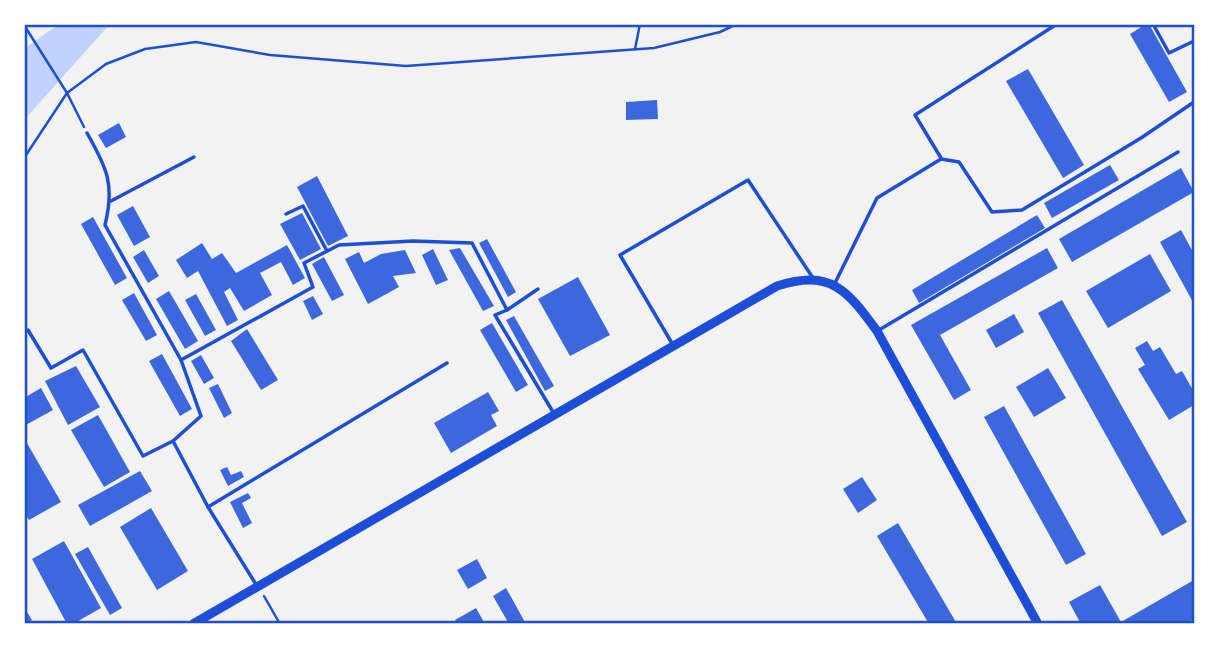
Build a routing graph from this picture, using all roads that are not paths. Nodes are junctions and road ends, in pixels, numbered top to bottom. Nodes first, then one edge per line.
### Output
1 (1057, 24) edge
2 (1153, 24) edge
3 (1195, 41) edge
4 (1195, 102) edge
5 (87, 133) road end
6 (1178, 152) dead end
7 (194, 156) dead end
8 (942, 159) junction
9 (111, 201) junction
10 (286, 214) dead end
11 (327, 251) junction
12 (814, 280) junction
13 (834, 285) junction
14 (538, 289) dead end
15 (507, 310) junction
16 (877, 331) junction
17 (24, 332) edge
18 (673, 345) junction
19 (181, 360) junction
20 (447, 363) dead end
21 (554, 414) junction
22 (173, 441) junction
23 (208, 507) junction
24 (258, 586) junction
25 (193, 624) edge
26 (1038, 624) edge

1 - 8 lane
2 - 3 lane
4 - 8 lane
5 - 9 lane
6 - 16 lane
7 - 9 lane
8 - 13 lane
9 - 19 lane
10 - 11 lane
11 - 15 lane
11 - 19 lane
12 - 13 street
12 - 18 street
12 - 18 lane
13 - 16 street
14 - 15 lane
15 - 21 lane
16 - 26 street
17 - 22 lane
18 - 21 street
19 - 22 lane
20 - 23 lane
21 - 24 street
22 - 23 lane
23 - 24 lane
24 - 25 street

